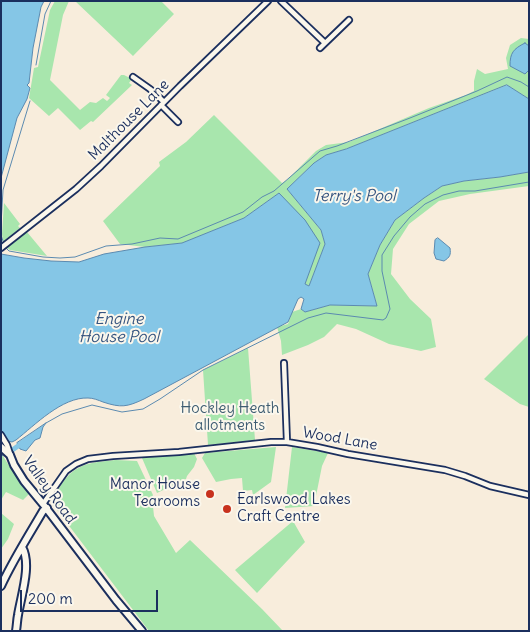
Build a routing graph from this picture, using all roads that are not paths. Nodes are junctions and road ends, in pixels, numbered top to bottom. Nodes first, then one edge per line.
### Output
1 (268, 1) edge
2 (281, 1) edge
3 (349, 20) dead end
4 (325, 43) junction
5 (320, 48) dead end
6 (133, 77) dead end
7 (163, 104) junction
8 (178, 122) dead end
9 (1, 248) edge
10 (284, 363) dead end
11 (1, 435) edge
12 (287, 442) junction
13 (1, 447) edge
14 (10, 455) junction
15 (529, 495) edge
16 (45, 506) junction
17 (22, 547) junction
18 (1, 586) edge
19 (16, 631) edge
20 (142, 631) edge

1 - 7 street, Malthouse Lane
2 - 4 street
3 - 4 street
4 - 5 street
6 - 7 street
7 - 8 street
7 - 9 street, Malthouse Lane
10 - 12 street
11 - 14 street
12 - 15 street, Wood Lane
12 - 16 street, Wood Lane
13 - 14 street, Valley Road
14 - 16 street, Valley Road
16 - 17 street
16 - 20 street, Valley Road
17 - 18 street
17 - 19 street

